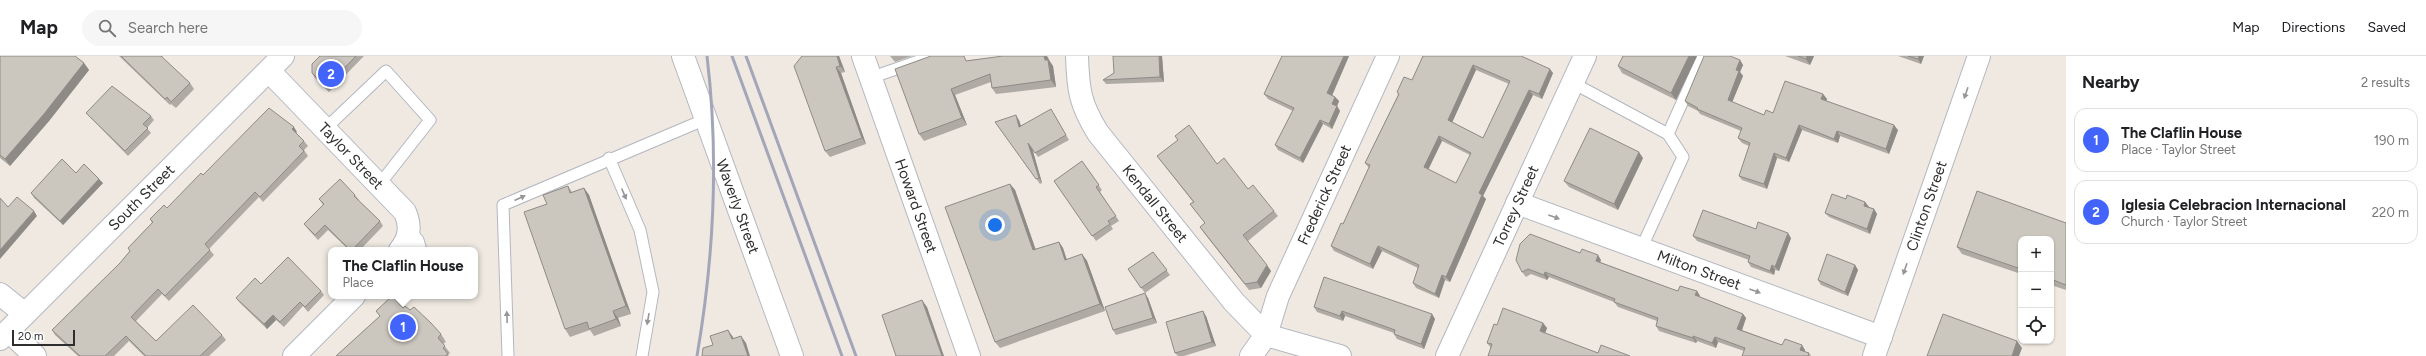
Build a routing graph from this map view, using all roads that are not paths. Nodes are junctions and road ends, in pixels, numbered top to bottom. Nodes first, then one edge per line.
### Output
1 (683, 56) edge
2 (863, 56) edge
3 (934, 56) edge
4 (1077, 56) edge
5 (1388, 56) edge
6 (1585, 56) edge
7 (1703, 56) edge
8 (1979, 56) edge
9 (276, 63) edge
10 (870, 78) junction
11 (1573, 83) junction
12 (706, 119) junction
13 (325, 129) junction
14 (1668, 134) junction
15 (609, 158) junction
16 (379, 185) junction
17 (1517, 203) junction
18 (409, 230) junction
19 (402, 247) edge
20 (420, 247) edge
21 (1641, 249) junction
22 (0, 294) edge
23 (351, 299) edge
24 (25, 314) junction
25 (4, 335) edge
26 (1266, 335) junction
27 (1878, 346) edge
28 (35, 356) edge
29 (294, 356) edge
30 (508, 356) edge
31 (642, 356) edge
32 (792, 356) edge
33 (969, 356) edge
34 (1251, 356) edge
35 (1340, 356) edge
36 (1447, 356) edge

1 - 12 street, Waverly Street
2 - 10 street, Howard Street
3 - 10 lane
4 - 26 street, Kendall Street
5 - 26 street, Frederick Street
6 - 11 street, Torrey Street
7 - 14 lane
8 -> 27 street, Clinton Street
9 - 13 street, Taylor Street
9 - 24 street, South Street
10 - 33 street, Howard Street
11 - 14 lane
11 - 17 street, Torrey Street
12 - 15 lane
12 - 32 street, Waverly Street
13 - 16 street, Taylor Street
13 - 16 lane
14 - 21 lane
30 -> 15 lane
15 -> 31 lane
16 - 18 street, Taylor Street
17 -> 21 street, Milton Street
17 - 36 street, Torrey Street
18 - 19 street
18 - 20 lane
21 -> 27 street, Milton Street
22 - 24 street
23 - 29 street
24 - 25 street, South Street
25 - 28 street
26 - 34 street, Frederick Street
26 - 35 street

